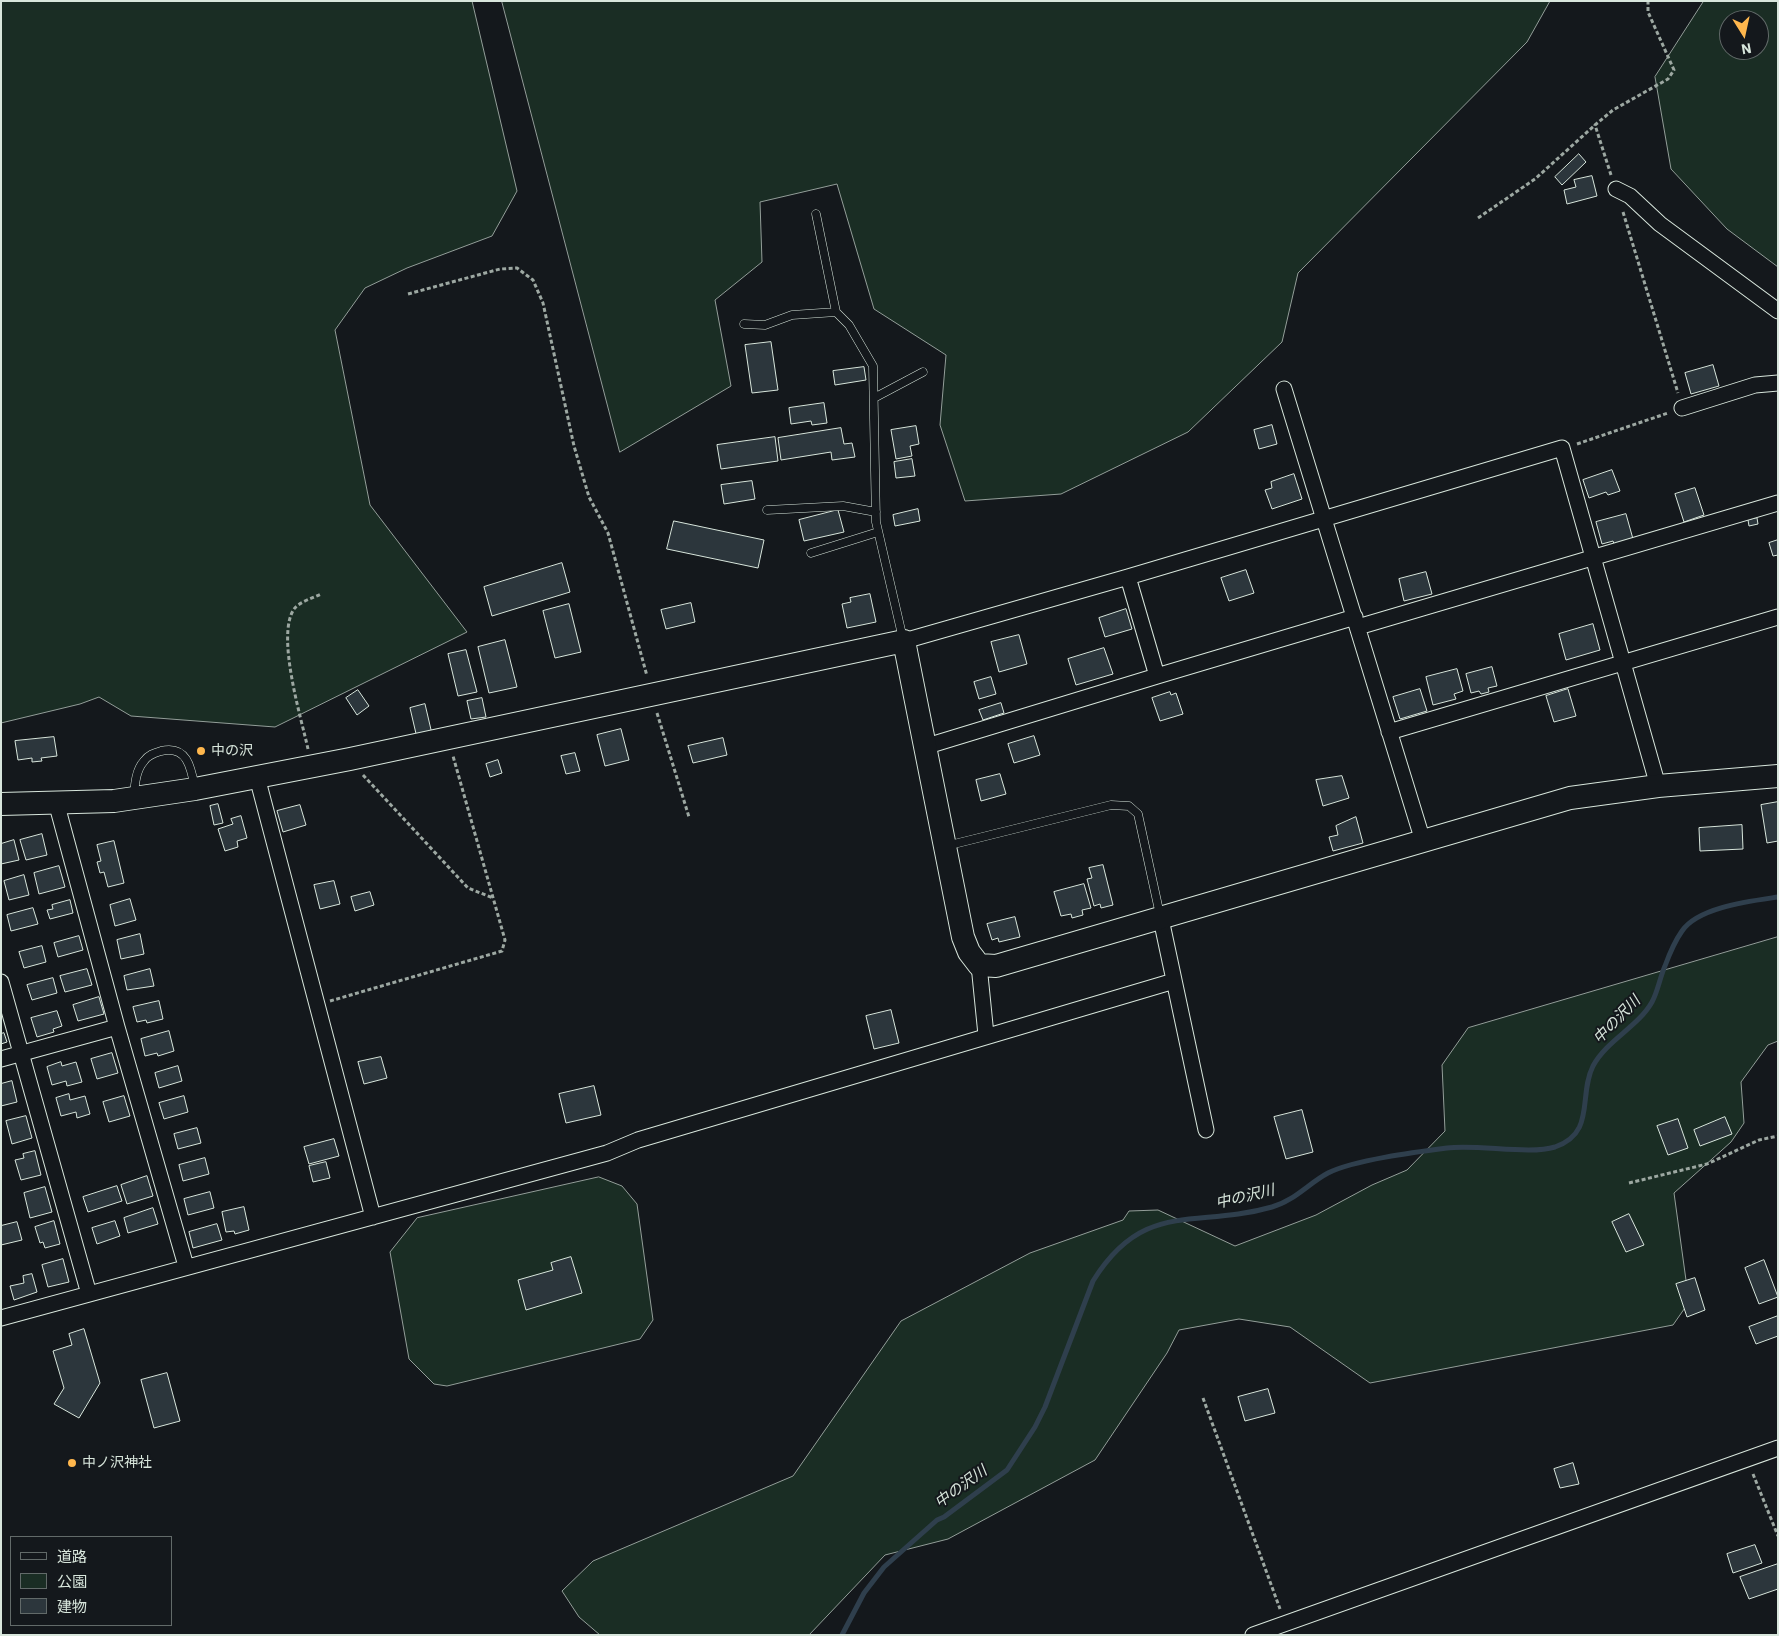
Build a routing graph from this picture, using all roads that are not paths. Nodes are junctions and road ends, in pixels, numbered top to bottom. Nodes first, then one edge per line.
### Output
1 (1616, 189) road end
2 (816, 214) dead end
3 (1778, 311) edge
4 (836, 312) junction
5 (744, 324) dead end
6 (923, 372) dead end
7 (1778, 383) edge
8 (1284, 389) dead end
9 (874, 398) junction
10 (1682, 408) road end
11 (1778, 503) edge
12 (766, 510) dead end
13 (876, 512) junction
14 (1324, 517) junction
15 (878, 532) junction
16 (812, 553) dead end
17 (1594, 557) junction
18 (1128, 577) junction
19 (1778, 617) edge
20 (1357, 622) junction
21 (904, 641) junction
22 (1624, 662) junction
23 (1157, 676) junction
24 (1389, 732) junction
25 (924, 747) junction
26 (1778, 776) edge
27 (257, 777) junction
28 (1658, 786) junction
29 (195, 789) junction
30 (133, 799) junction
31 (56, 802) junction
32 (5, 804) edge
33 (1423, 841) junction
34 (945, 846) junction
35 (1161, 919) junction
36 (978, 965) junction
37 (1174, 980) junction
38 (1, 982) edge
39 (117, 1027) junction
40 (986, 1035) junction
41 (21, 1053) junction
42 (1, 1059) edge
43 (1206, 1130) dead end
44 (373, 1216) junction
45 (186, 1266) junction
46 (89, 1294) junction
47 (1, 1318) edge
48 (1778, 1448) edge
49 (1253, 1635) edge

1 - 3 street
2 - 4 lane
4 - 5 lane
4 - 9 lane
6 - 9 lane
7 - 10 street
8 - 14 street
9 - 13 lane
11 - 17 street
12 - 13 lane
13 - 15 lane
14 - 17 street
14 - 18 street
14 - 20 street
15 - 16 lane
15 - 21 lane
17 - 20 street
17 - 22 street
18 - 21 street
18 - 23 street
19 - 22 street
20 - 23 street
20 - 24 street
21 - 25 street
21 - 27 street
22 - 24 street
22 - 28 street
23 - 25 street
24 - 33 street
25 - 34 street
26 - 28 street
27 - 29 street
27 - 44 street
28 - 33 street
29 - 30 street
29 - 30 lane
30 - 31 street
31 - 32 street
31 - 39 street
33 - 35 street
34 - 35 lane
34 - 36 street
35 - 36 street
35 - 37 street
36 - 40 street
37 - 40 street
37 - 43 street
38 - 41 street
39 - 41 street
39 - 45 street
40 - 44 street
41 - 42 street
41 - 46 street
44 - 45 street
45 - 46 street
46 - 47 street
48 - 49 street

